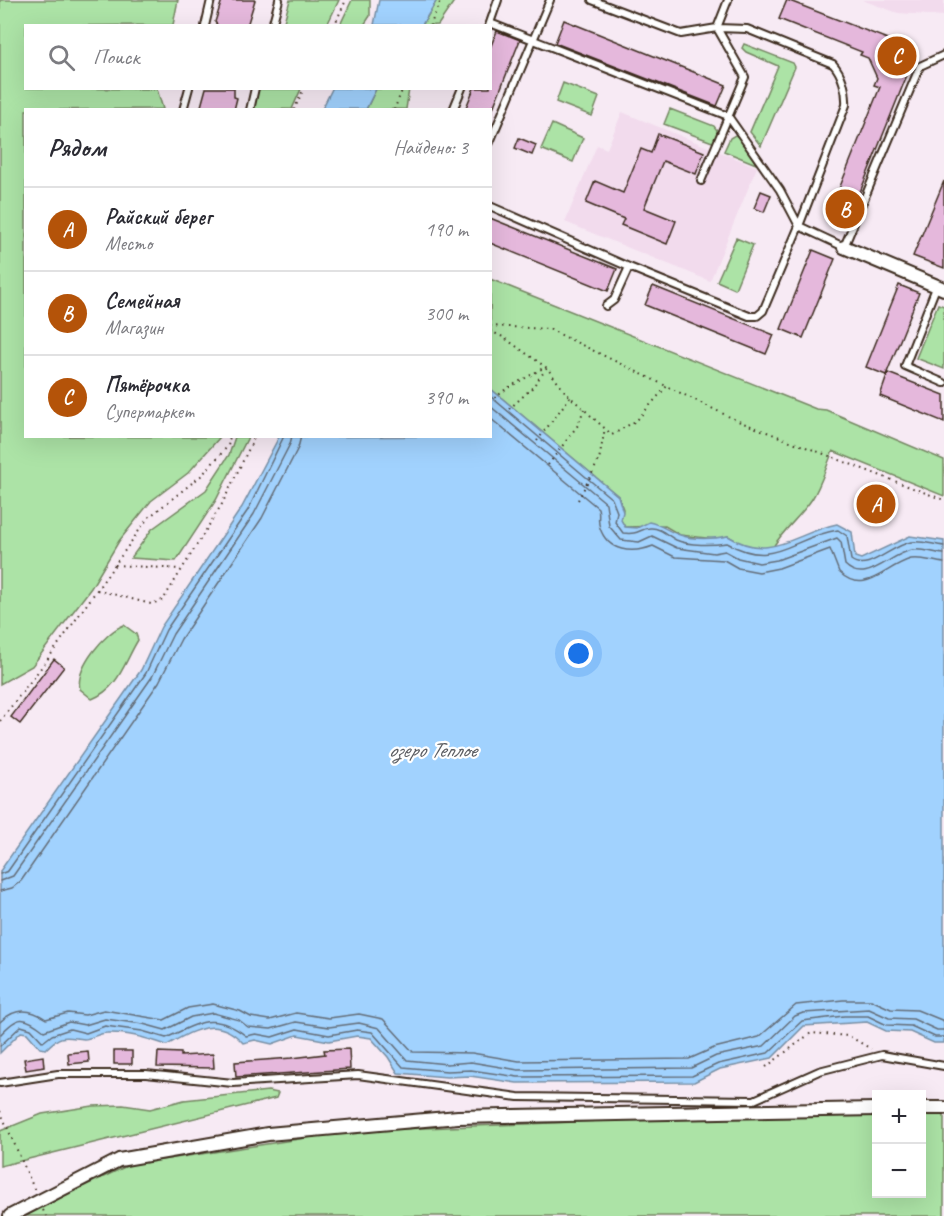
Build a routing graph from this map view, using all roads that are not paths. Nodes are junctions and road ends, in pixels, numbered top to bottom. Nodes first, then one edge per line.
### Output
1 (211, 0) edge
2 (279, 0) edge
3 (498, 0) edge
4 (550, 0) edge
5 (592, 0) edge
6 (728, 0) edge
7 (205, 24) edge
8 (273, 24) edge
9 (489, 24) edge
10 (492, 25) edge
11 (717, 28) junction
12 (533, 40) junction
13 (944, 55) edge
14 (188, 90) edge
15 (255, 90) edge
16 (461, 90) edge
17 (184, 108) edge
18 (250, 108) edge
19 (454, 108) edge
20 (729, 116) junction
21 (492, 137) edge
22 (701, 181) dead end
23 (492, 207) edge
24 (799, 226) junction
25 (844, 247) junction
26 (630, 267) junction
27 (941, 287) edge
28 (606, 306) dead end
29 (944, 383) edge
30 (944, 1066) edge
31 (0, 1083) edge
32 (926, 1108) edge
33 (944, 1108) edge
34 (872, 1109) edge
35 (10, 1216) edge

1 - 7 lane
2 - 8 lane
3 - 9 lane
4 - 12 lane
5 - 11 lane
6 - 11 lane
10 - 12 lane
11 - 20 lane
11 - 24 lane
12 - 20 lane
12 - 21 lane
13 - 25 lane
14 - 17 lane
15 - 18 lane
16 - 19 lane
20 - 22 lane
20 - 24 lane
23 - 26 lane
24 - 25 lane
24 - 26 lane
25 - 27 street
26 - 28 lane
27 - 29 lane
30 - 31 lane
32 - 33 street
34 - 35 street

